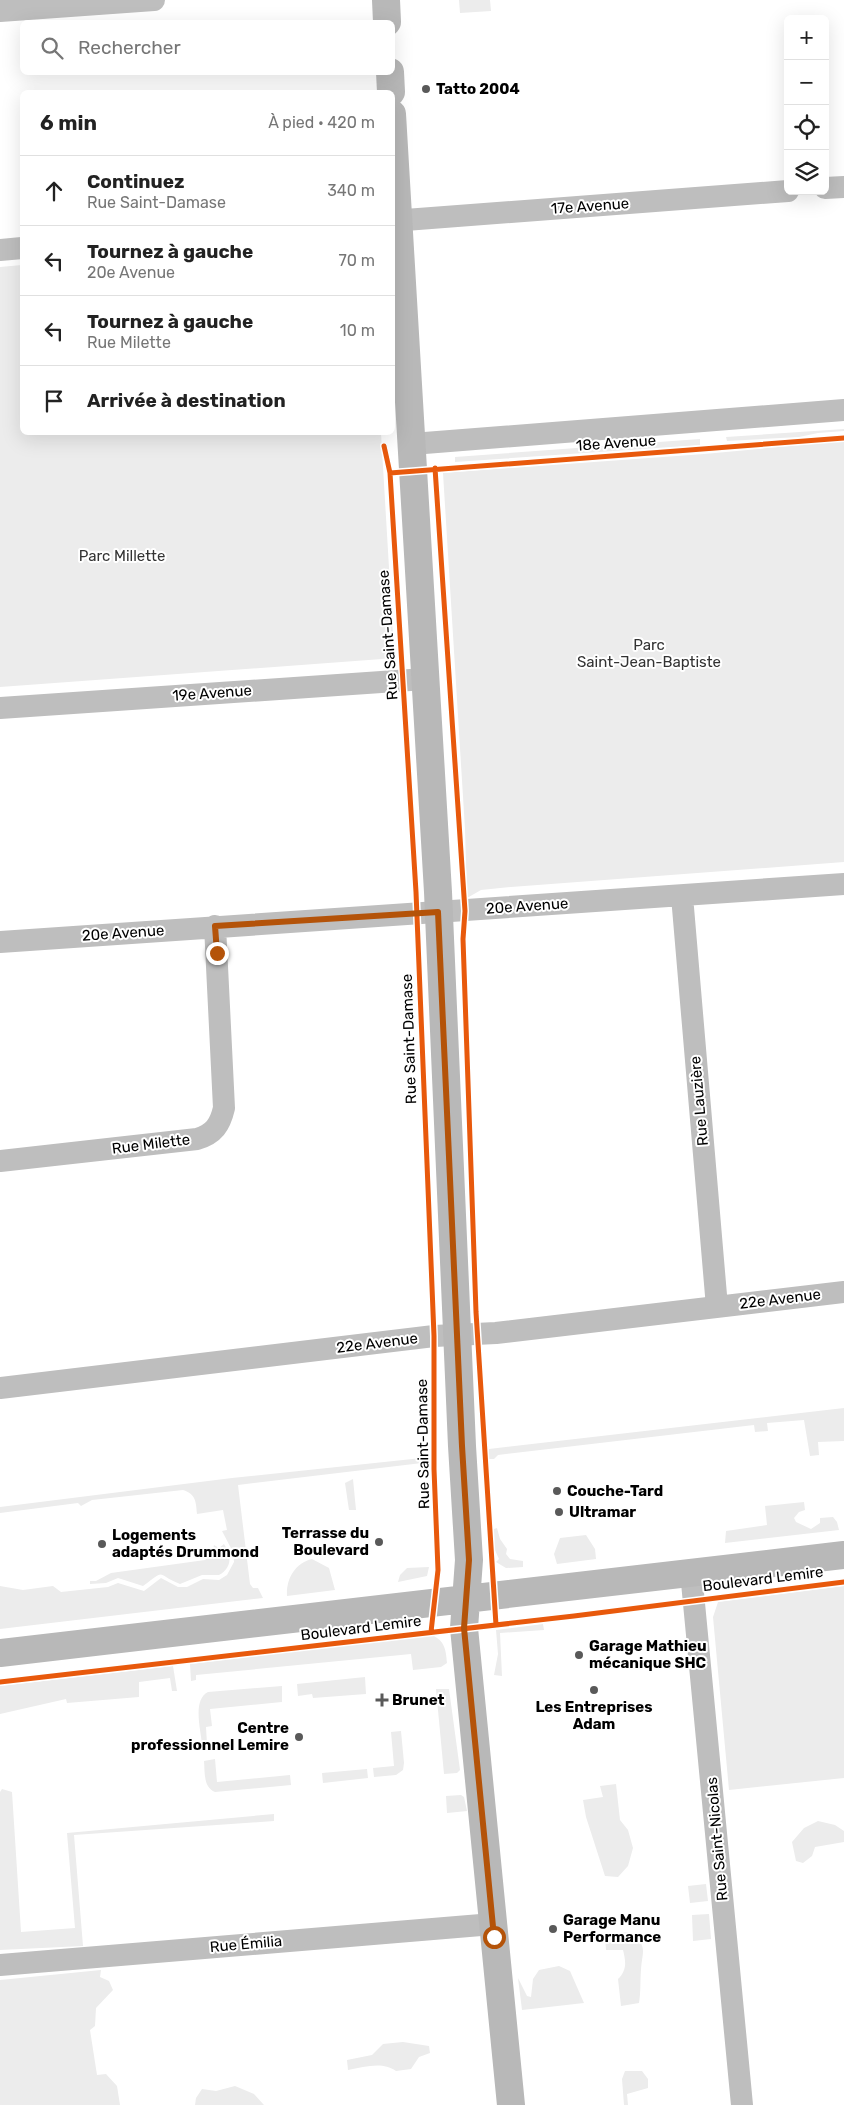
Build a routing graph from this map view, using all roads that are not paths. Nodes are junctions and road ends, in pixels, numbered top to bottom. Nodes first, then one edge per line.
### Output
1 (154, 0) edge
2 (386, 0) edge
3 (0, 11) edge
4 (387, 20) edge
5 (390, 75) edge
6 (391, 90) edge
7 (844, 187) edge
8 (829, 188) edge
9 (784, 191) edge
10 (395, 194) edge
11 (396, 221) edge
12 (20, 248) edge
13 (0, 250) edge
14 (844, 410) edge
15 (412, 444) junction
16 (425, 679) junction
17 (0, 708) edge
18 (844, 884) edge
19 (682, 896) junction
20 (438, 912) junction
21 (215, 926) junction
22 (0, 942) edge
23 (0, 1161) edge
24 (844, 1292) edge
25 (717, 1306) junction
26 (457, 1336) junction
27 (0, 1388) edge
28 (844, 1555) edge
29 (691, 1572) junction
30 (466, 1598) junction
31 (0, 1653) edge
32 (493, 1924) junction
33 (0, 1965) edge
34 (511, 2105) edge
35 (742, 2105) edge

1 - 3 street
2 - 4 street
5 - 6 street
7 - 8 street
9 - 11 street, 17e Avenue
10 - 11 street
11 - 15 street
12 - 13 street
14 - 15 street, 18e Avenue
15 - 16 street
16 - 17 street, 19e Avenue
16 - 20 street
18 - 19 street, 20e Avenue
19 - 20 street, 20e Avenue
19 - 25 street, Rue Lauzière
20 - 21 street, 20e Avenue
20 - 26 street
21 - 22 street, 20e Avenue
21 - 23 street, Rue Milette
24 - 25 street, 22e Avenue
25 - 26 street, 22e Avenue
26 - 27 street, 22e Avenue
26 - 30 street
28 - 29 street, Boulevard Lemire
29 - 30 street, Boulevard Lemire
29 - 35 street, Rue Saint-Nicolas
30 - 31 street, Boulevard Lemire
30 - 32 street
32 - 33 street, Rue Émilia
32 - 34 street

